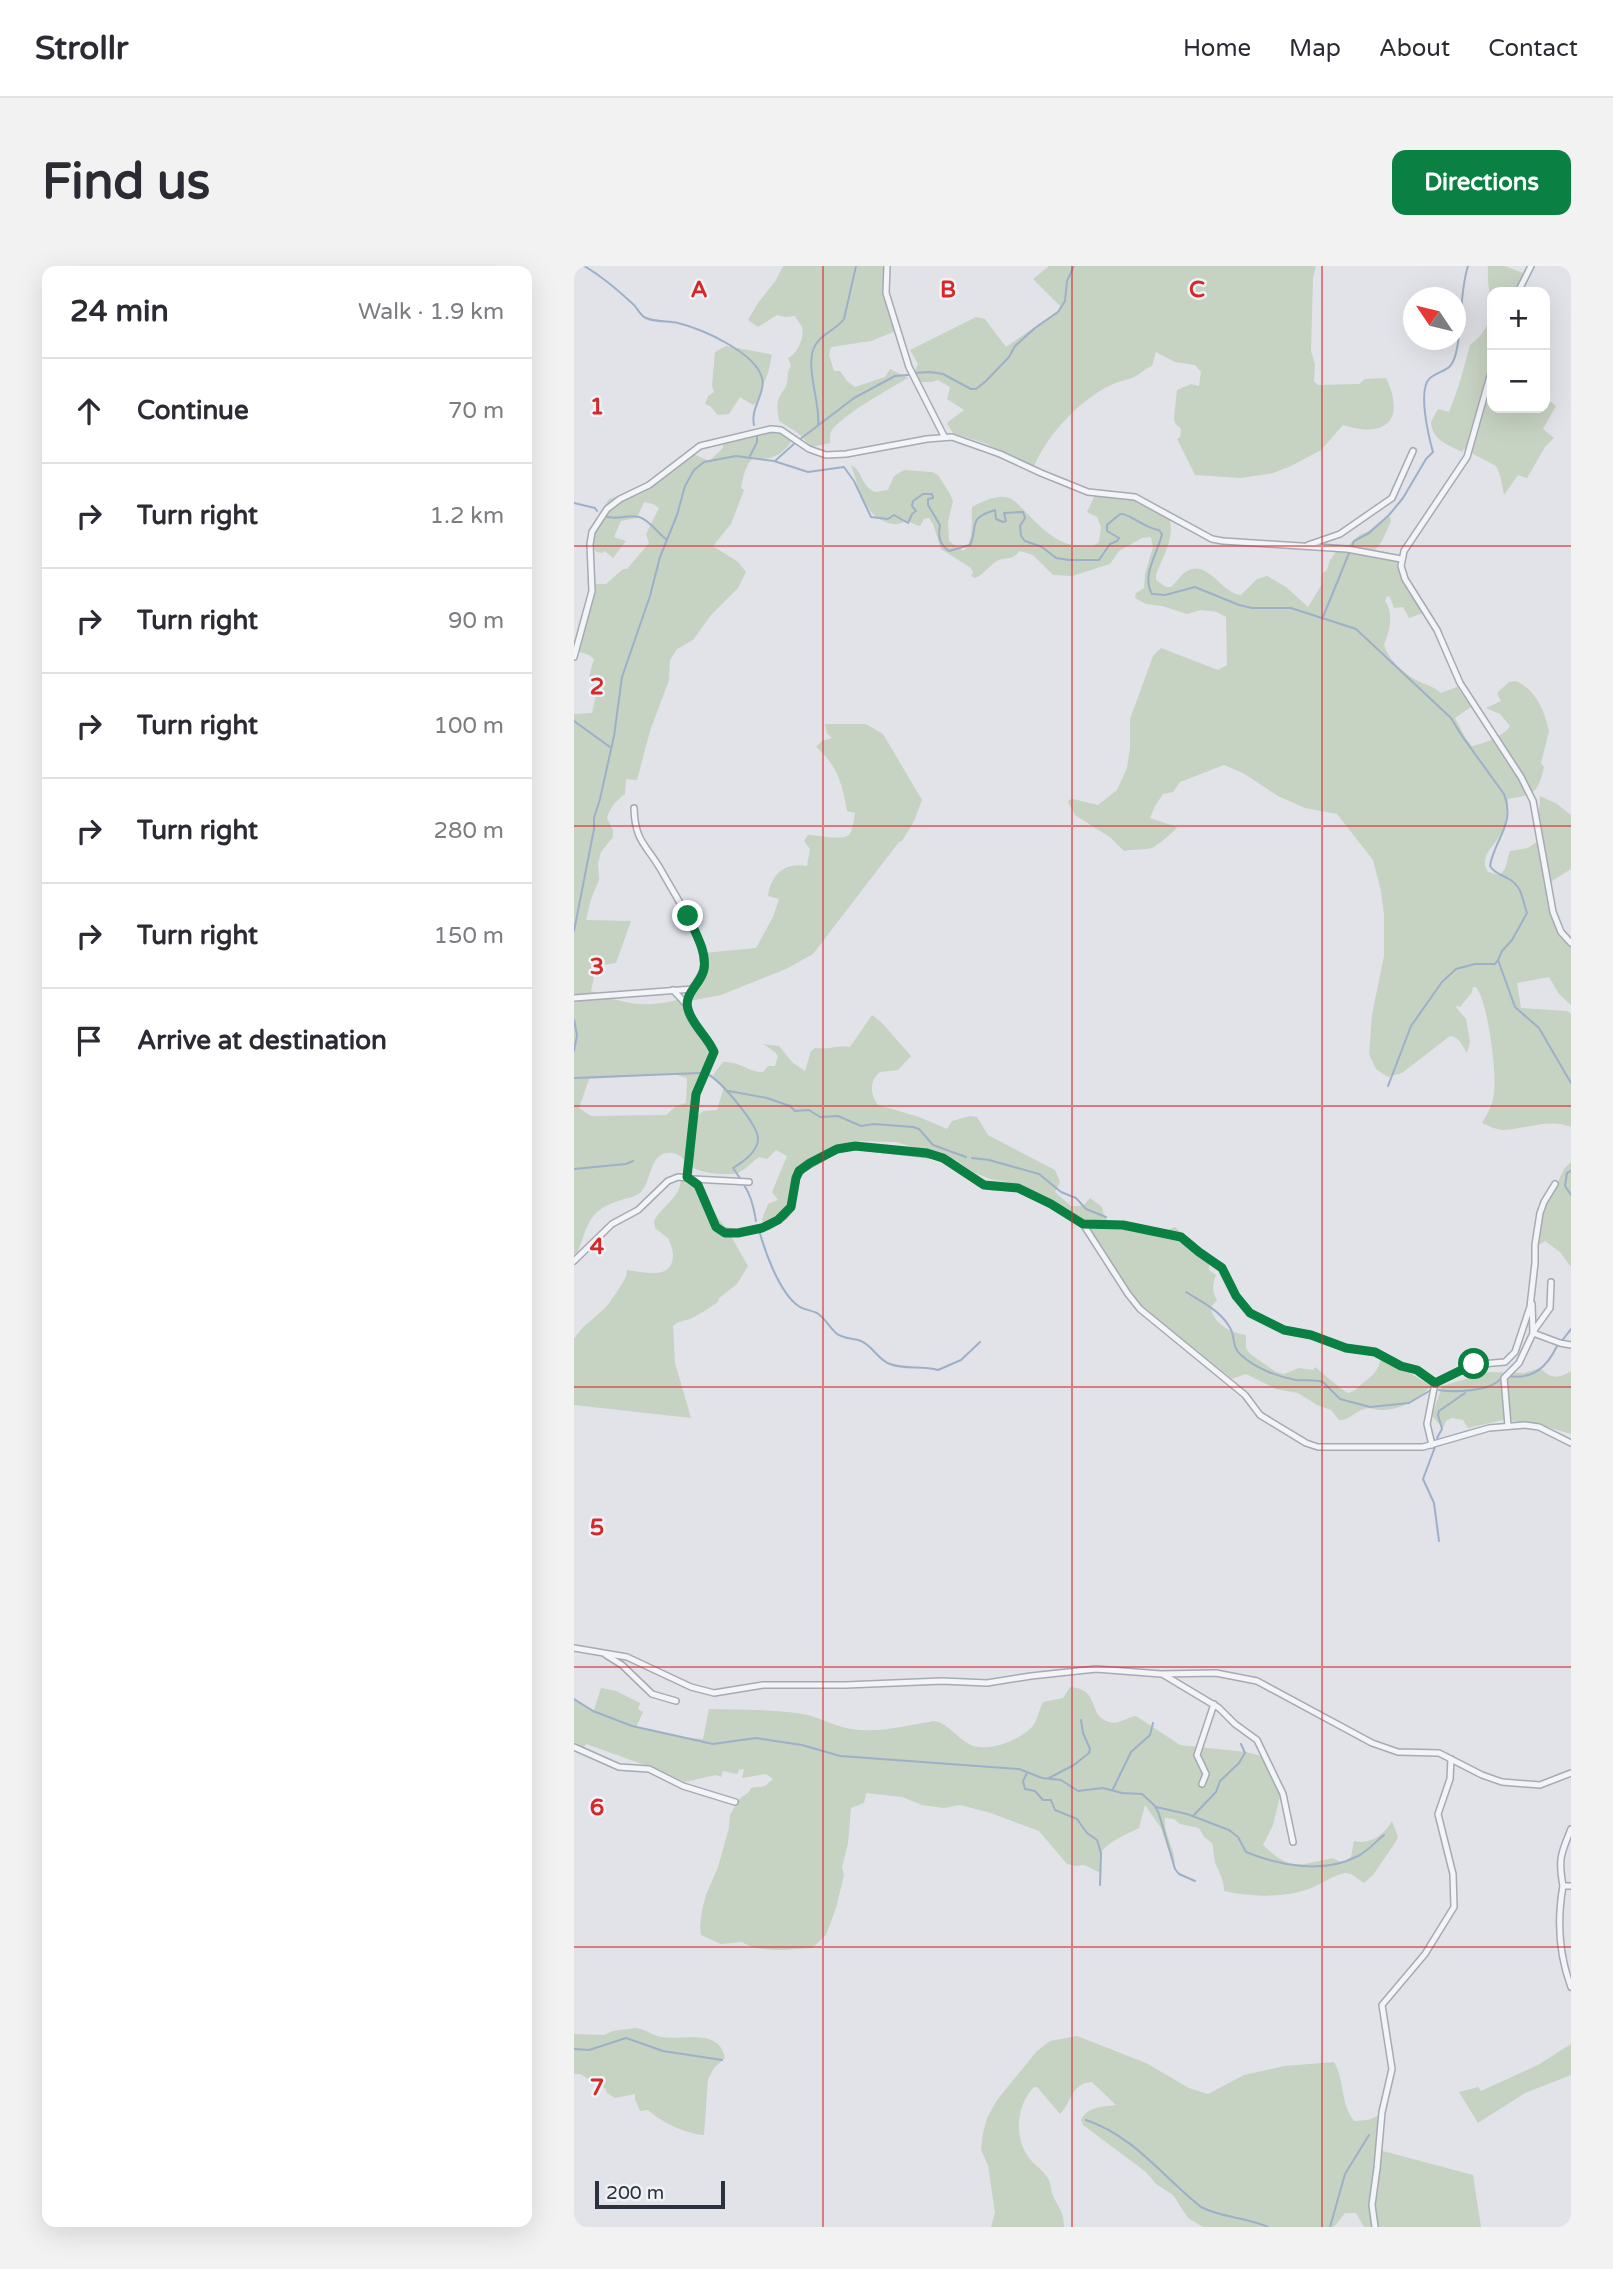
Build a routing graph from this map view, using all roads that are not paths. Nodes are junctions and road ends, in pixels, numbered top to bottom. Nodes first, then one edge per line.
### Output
1 (887, 266) edge
2 (1531, 266) edge
3 (1520, 287) edge
4 (1487, 387) edge
5 (944, 436) junction
6 (1413, 451) dead end
7 (1302, 547) junction
8 (1401, 559) junction
9 (574, 657) edge
10 (634, 808) dead end
11 (1571, 943) edge
12 (693, 989) junction
13 (673, 990) junction
14 (574, 998) edge
15 (687, 1005) junction
16 (687, 1177) junction
17 (748, 1182) dead end
18 (1555, 1184) dead end
19 (1083, 1224) junction
20 (574, 1261) edge
21 (1551, 1282) dead end
22 (1531, 1301) junction
23 (1533, 1333) junction
24 (1571, 1345) edge
25 (1435, 1383) junction
26 (1508, 1426) junction
27 (1571, 1443) edge
28 (1432, 1445) junction
29 (574, 1648) edge
30 (604, 1653) junction
31 (1161, 1674) junction
32 (676, 1701) dead end
33 (1214, 1704) junction
34 (574, 1747) edge
35 (1451, 1759) junction
36 (1571, 1773) edge
37 (1202, 1784) dead end
38 (735, 1802) dead end
39 (1571, 1829) edge
40 (1293, 1842) dead end
41 (1563, 1886) junction
42 (1571, 1886) edge
43 (1571, 1987) edge
44 (1375, 2227) edge

1 - 5 street
2 - 3 street
4 - 8 street
5 - 7 street
5 - 9 street
6 - 7 street
7 - 8 street
8 - 11 street
10 - 12 street
12 - 13 street
12 - 15 street
13 - 14 street
13 - 15 street
15 - 16 street
16 - 17 street
16 - 19 street
16 - 20 street
18 - 22 street
19 - 25 street
19 - 28 street
21 - 23 street
22 - 23 street
22 - 25 street
23 - 24 street
23 - 26 street
25 - 28 street
26 - 27 street
26 - 28 street
29 - 30 street
30 - 31 street
30 - 32 street
31 - 33 street
31 - 35 street
33 - 37 street
33 - 40 street
34 - 38 street
35 - 36 street
35 - 44 street
39 - 41 street
41 - 42 street
41 - 43 street

